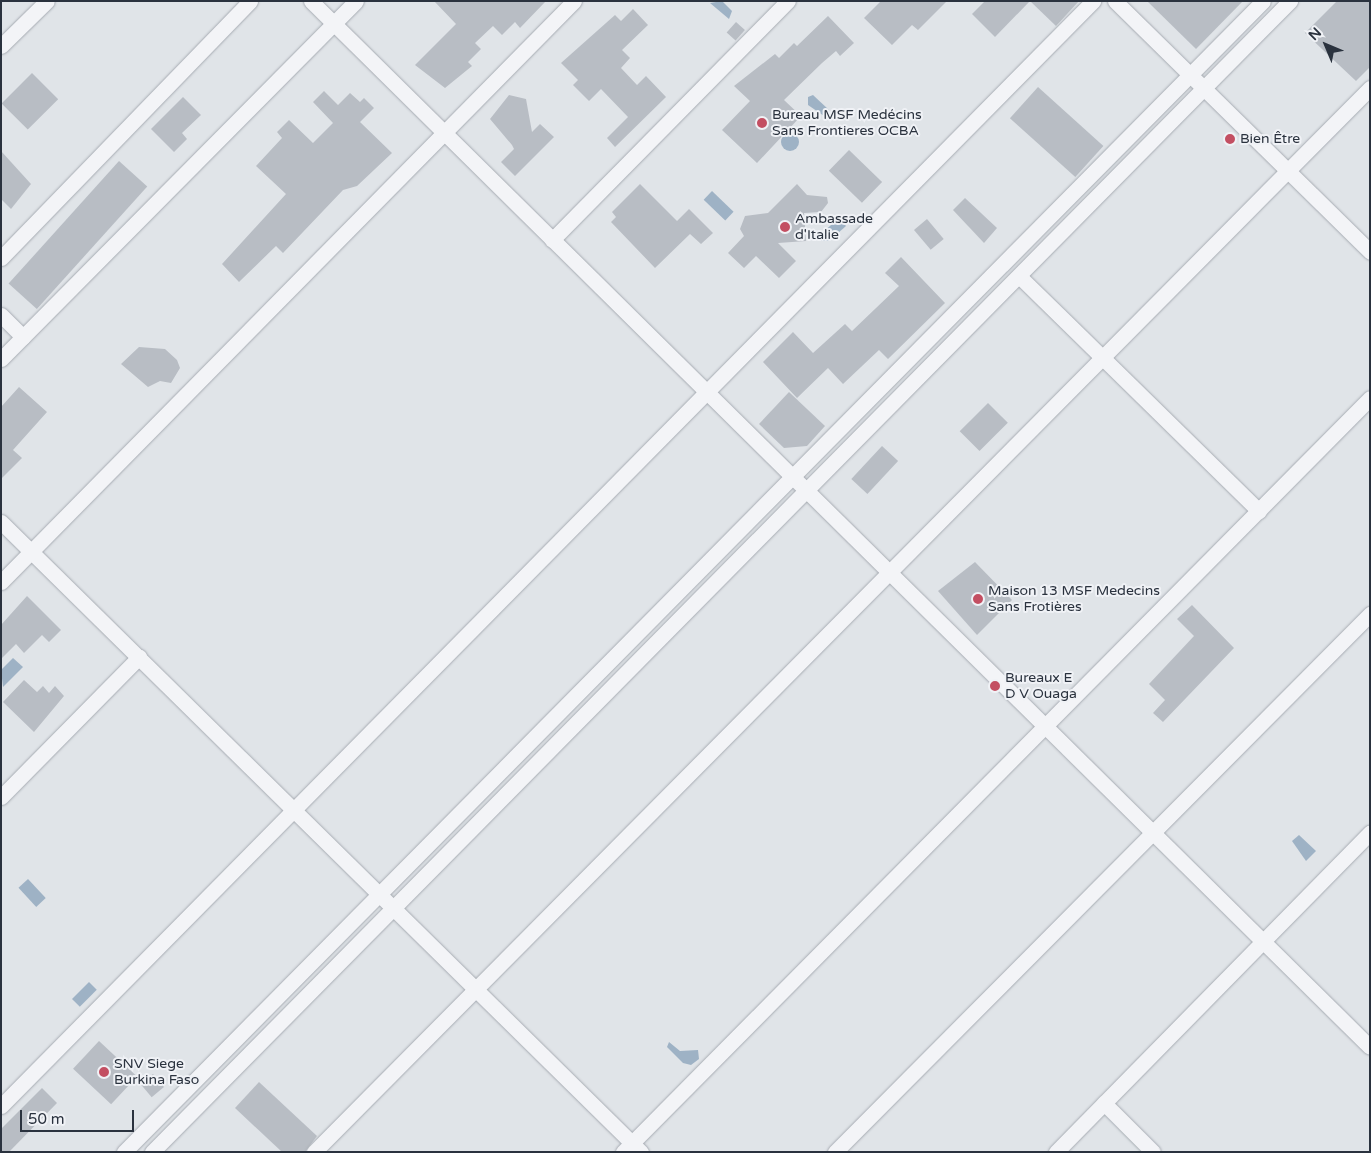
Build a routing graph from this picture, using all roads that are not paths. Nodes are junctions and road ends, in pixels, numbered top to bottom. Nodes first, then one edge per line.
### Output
1 (47, 1) edge
2 (250, 1) edge
3 (311, 1) edge
4 (356, 1) edge
5 (574, 1) edge
6 (788, 1) edge
7 (1093, 1) edge
8 (1115, 1) edge
9 (1263, 1) edge
10 (1290, 1) edge
11 (334, 24) junction
12 (1, 46) edge
13 (1191, 76) junction
14 (1370, 88) edge
15 (1202, 89) junction
16 (445, 134) junction
17 (1288, 170) junction
18 (552, 240) junction
19 (1370, 252) edge
20 (1, 258) edge
21 (1019, 276) junction
22 (1, 315) edge
23 (23, 337) junction
24 (1101, 359) junction
25 (1, 360) edge
26 (708, 393) junction
27 (1370, 398) edge
28 (794, 479) junction
29 (807, 491) junction
30 (1259, 511) junction
31 (1, 522) edge
32 (31, 552) junction
33 (890, 575) junction
34 (1, 582) edge
35 (1370, 614) edge
36 (139, 657) junction
37 (1047, 728) junction
38 (1, 798) edge
39 (294, 812) junction
40 (1370, 833) edge
41 (1154, 835) junction
42 (379, 894) junction
43 (391, 905) junction
44 (1263, 940) junction
45 (473, 987) junction
46 (1370, 1047) edge
47 (1104, 1103) junction
48 (1, 1106) edge
49 (632, 1149) edge
50 (124, 1152) edge
51 (152, 1152) edge
52 (314, 1152) edge
53 (835, 1152) edge
54 (1056, 1152) edge
55 (1153, 1152) edge

1 - 12 street
2 - 20 street
3 - 11 street
4 - 11 street
5 - 16 street
6 - 18 street
7 - 26 street
8 - 13 street
9 - 13 street
10 - 15 street
11 - 16 street
11 - 23 street
13 - 15 street
13 - 28 street
14 - 17 street
15 - 17 street
15 - 21 street
16 - 18 street
16 - 32 street
17 - 19 street
17 - 24 street
18 - 26 street
21 - 24 street
21 - 29 street
22 - 23 street
23 - 25 street
24 - 30 street
24 - 33 street
26 - 28 street
26 - 39 street
27 - 30 street
28 - 29 street
28 - 42 street
29 - 33 street
29 - 43 street
30 - 37 street
31 - 32 street
32 - 34 street
32 - 36 street
33 - 37 street
33 - 45 street
35 - 41 street
36 - 38 street
36 - 39 street
37 - 41 street
37 - 49 street
39 - 42 street
39 - 48 street
40 - 44 street
41 - 44 street
41 - 53 street
42 - 43 street
42 - 50 street
43 - 45 street
43 - 51 street
44 - 46 street
44 - 47 street
45 - 49 street
45 - 52 street
47 - 54 street
47 - 55 street

